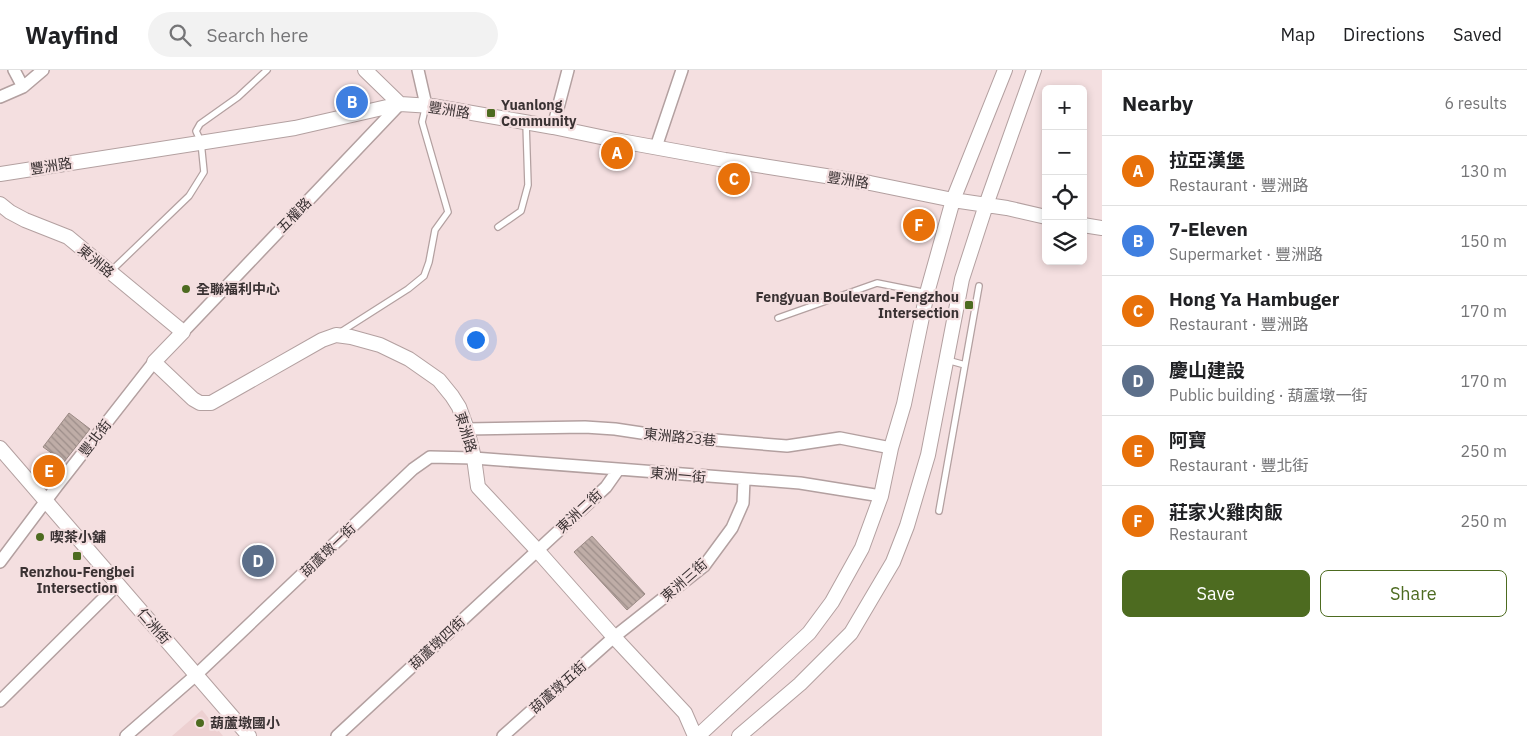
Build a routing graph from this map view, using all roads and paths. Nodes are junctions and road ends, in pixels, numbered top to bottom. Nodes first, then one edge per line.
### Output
1 (14, 70) edge
2 (43, 70) edge
3 (267, 70) edge
4 (365, 70) edge
5 (418, 70) edge
6 (568, 70) edge
7 (682, 70) edge
8 (1005, 70) edge
9 (1034, 70) edge
10 (23, 87) junction
11 (0, 98) edge
12 (400, 104) junction
13 (426, 105) junction
14 (526, 123) junction
15 (553, 127) junction
16 (201, 142) junction
17 (656, 147) junction
18 (0, 174) edge
19 (953, 200) junction
20 (0, 204) edge
21 (986, 205) junction
22 (1042, 216) edge
23 (1087, 226) edge
24 (498, 227) dead end
25 (1102, 228) edge
26 (109, 273) junction
27 (979, 286) dead end
28 (927, 293) junction
29 (778, 318) dead end
30 (182, 332) junction
31 (336, 335) junction
32 (946, 360) junction
33 (154, 362) junction
34 (965, 365) junction
35 (467, 429) junction
36 (0, 448) edge
37 (892, 448) junction
38 (474, 458) junction
39 (618, 470) junction
40 (744, 480) junction
41 (881, 496) junction
42 (46, 500) junction
43 (939, 511) dead end
44 (537, 550) junction
45 (0, 562) edge
46 (118, 584) junction
47 (614, 637) junction
48 (196, 675) junction
49 (0, 701) edge
50 (126, 736) edge
51 (249, 736) edge
52 (337, 736) edge
53 (503, 736) edge
54 (696, 736) edge
55 (739, 736) edge

1 - 10 street
2 - 10 street
3 - 16 lane
4 - 12 street
5 - 13 street
6 - 15 street
7 - 17 street
8 - 19 street
9 - 21 street
10 - 11 street
12 - 13 street, 豐洲路
12 - 16 street, 豐洲路
12 - 30 street, 五權路
13 - 14 street, 豐洲路
13 - 31 lane
14 - 15 street, 豐洲路
14 - 24 lane
15 - 17 street, 豐洲路
16 - 18 street, 豐洲路
16 - 26 lane
17 - 19 street, 豐洲路
19 - 21 street, 豐洲路
19 - 28 street
20 - 26 street, 東洲路
21 - 22 street, 豐洲路
21 - 32 street
23 - 25 street
26 - 30 street, 東洲路
27 - 34 lane
28 - 29 lane
28 - 37 street
30 - 33 street, 五權路
31 - 33 street
31 - 35 street, 東洲路
32 - 34 lane
32 - 55 street
33 - 42 street, 豐北街
34 - 43 lane
35 - 37 street, 東洲路23巷
35 - 38 street, 東洲路
36 - 42 street, 仁洲街
37 - 41 street
38 - 39 street, 東洲一街
38 - 44 street, 東洲路
38 - 48 street, 葫蘆墩一街
39 - 40 street, 東洲一街
39 - 44 street, 東洲二街
40 - 41 street, 東洲一街
40 - 47 street, 東洲三街
41 - 54 street
42 - 45 street, 豐北街
42 - 46 street, 仁洲街
44 - 47 street, 東洲路
44 - 52 street, 葫蘆墩四街
46 - 48 street, 仁洲街
46 - 49 street
47 - 53 street, 葫蘆墩五街
47 - 54 street, 東洲路
48 - 50 street, 葫蘆墩一街
48 - 51 street, 仁洲街

